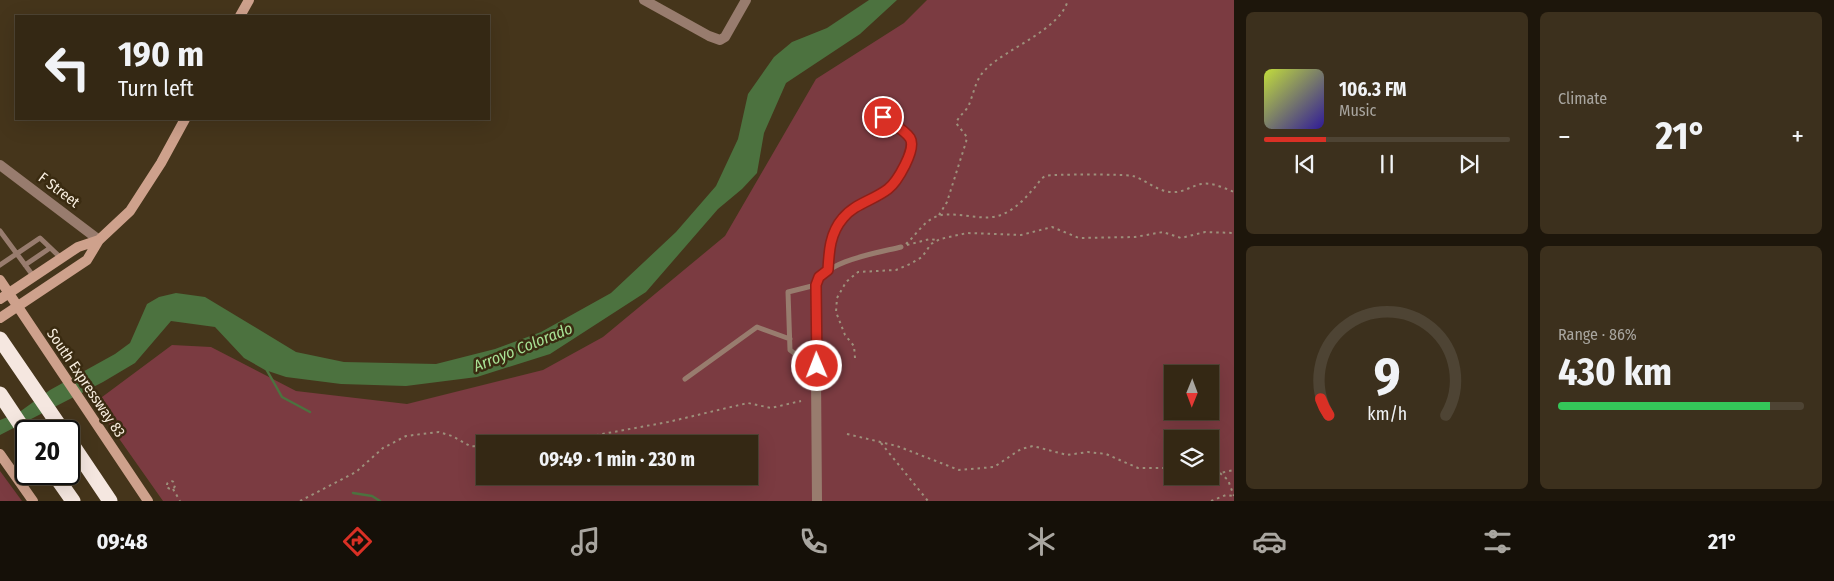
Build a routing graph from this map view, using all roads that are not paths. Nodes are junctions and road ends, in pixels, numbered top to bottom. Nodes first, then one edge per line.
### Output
1 (249, 0) edge
2 (644, 0) edge
3 (746, 0) edge
4 (241, 15) edge
5 (883, 117) dead end
6 (184, 120) edge
7 (0, 165) edge
8 (0, 231) edge
9 (99, 240) junction
10 (902, 246) road end
11 (50, 248) junction
12 (16, 254) junction
13 (0, 256) edge
14 (61, 258) junction
15 (2, 263) edge
16 (24, 265) junction
17 (828, 270) junction
18 (34, 277) junction
19 (0, 280) edge
20 (816, 285) junction
21 (9, 293) junction
22 (0, 299) edge
23 (18, 306) junction
24 (0, 318) edge
25 (0, 339) edge
26 (790, 339) junction
27 (817, 373) junction
28 (685, 379) dead end
29 (0, 394) edge
30 (17, 420) edge
31 (55, 420) edge
32 (0, 454) edge
33 (80, 456) edge
34 (62, 485) edge
35 (108, 497) edge
36 (33, 501) edge
37 (73, 501) edge
38 (148, 501) edge
39 (818, 501) edge

1 - 4 main road
2 - 3 street
5 - 17 lane
6 - 9 main road
7 - 9 street, F Street
8 - 12 lane
9 - 14 main road
9 - 23 main road
10 - 17 lane
11 - 12 lane
11 - 14 lane
11 - 16 lane
12 - 15 lane
12 - 16 lane
13 - 15 lane
14 - 18 main road
16 - 18 lane
17 - 20 lane
18 - 21 main road
19 - 21 main road, South Expressway 83
20 - 26 lane
20 - 27 lane
21 - 22 main road
21 - 23 main road, South Expressway 83
23 - 24 main road
23 - 38 main road, South Expressway 83
25 - 31 highway
26 - 27 lane
26 - 28 lane
27 - 39 street
29 - 30 highway
32 - 36 main road
33 - 35 highway
34 - 37 highway

